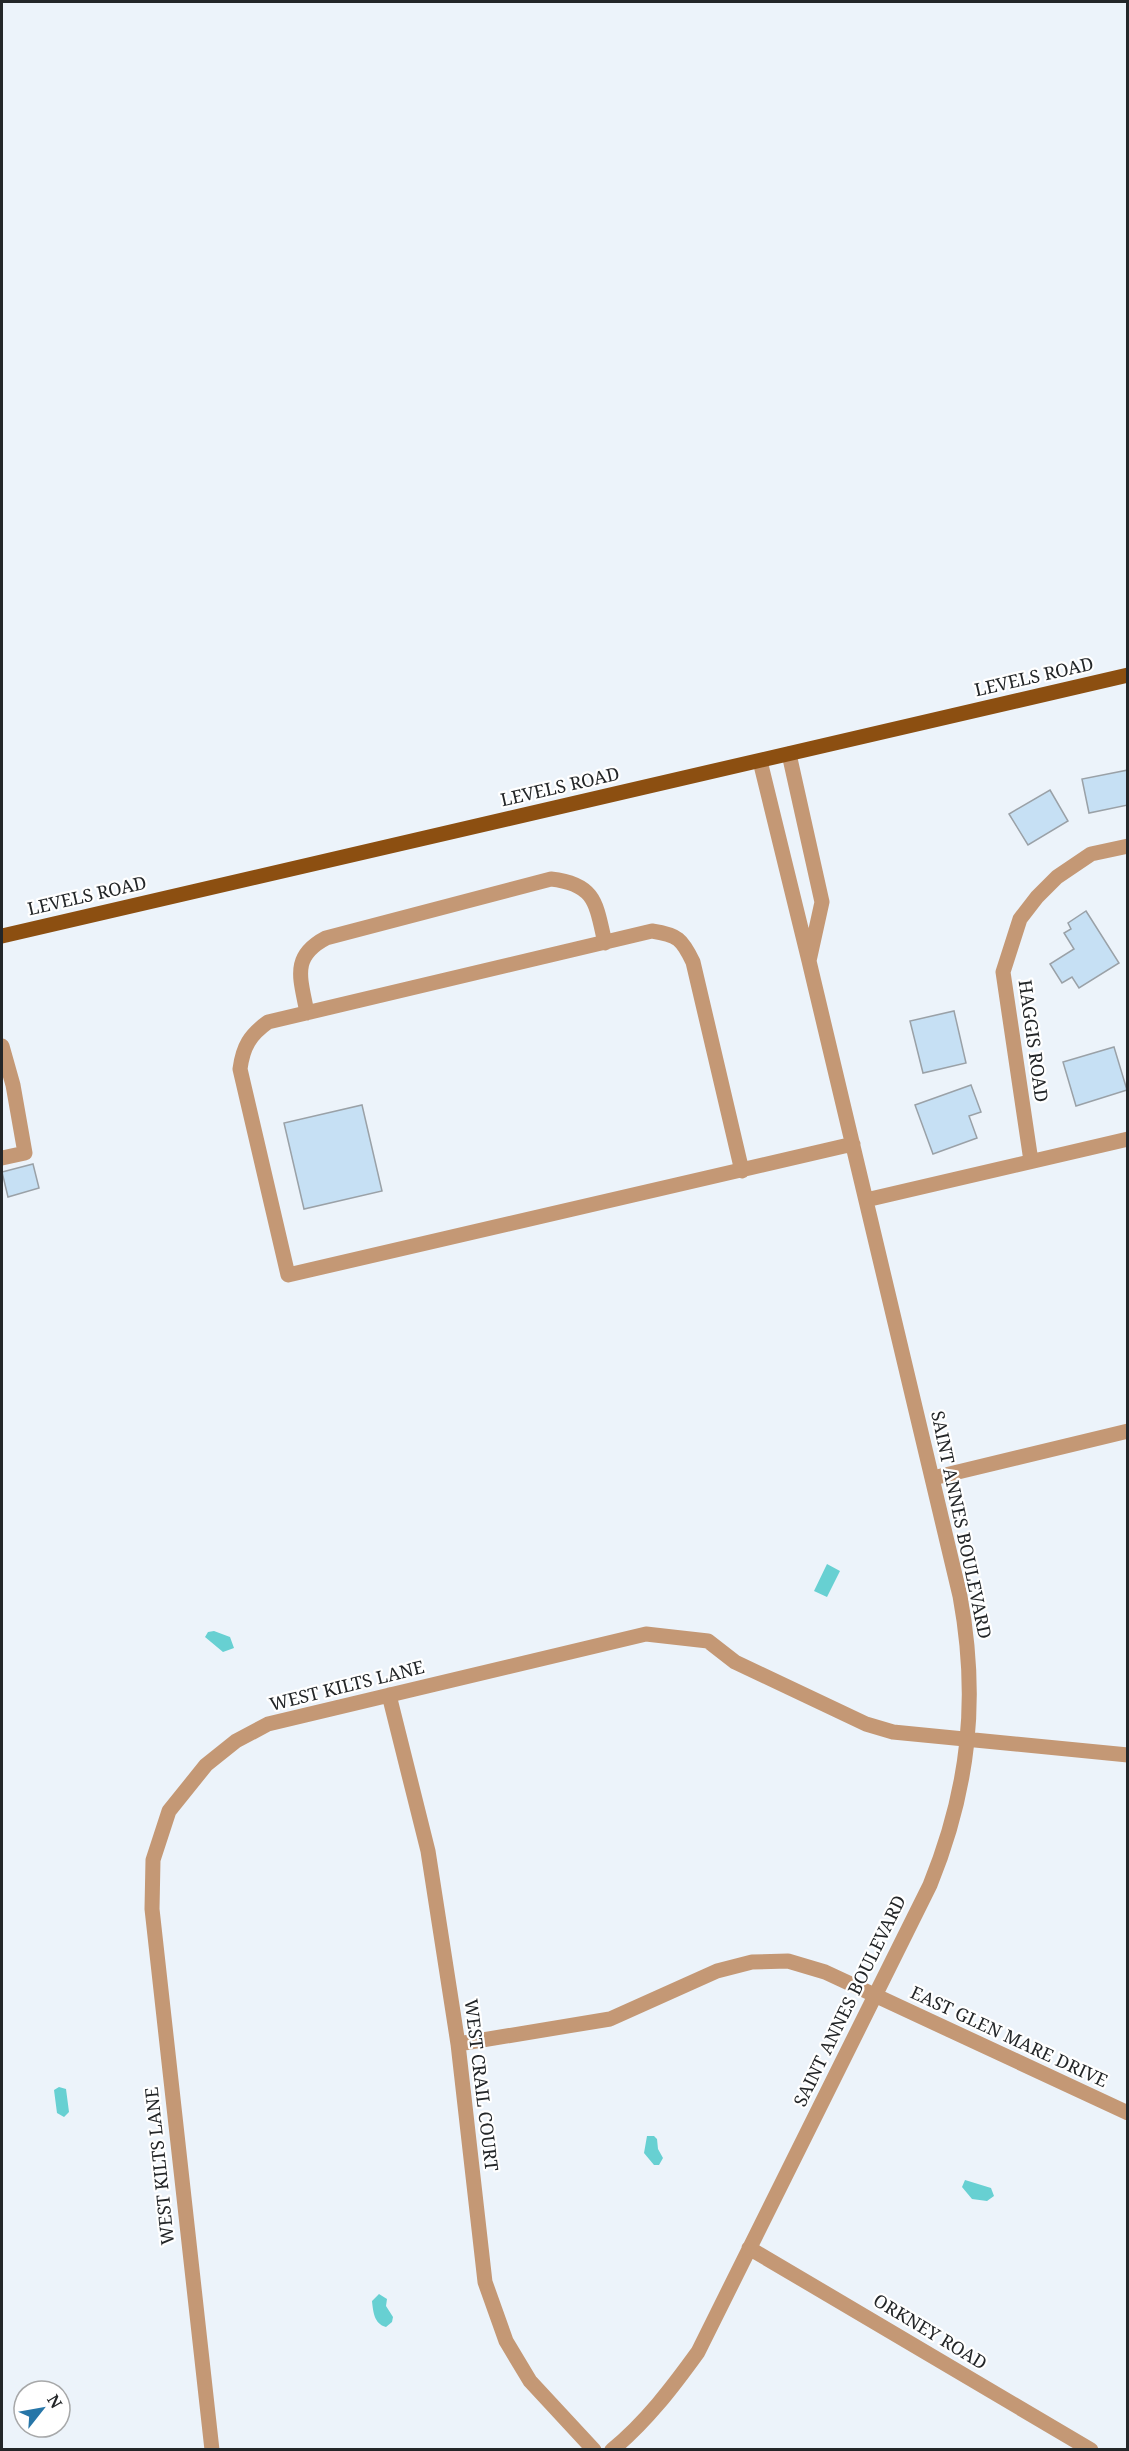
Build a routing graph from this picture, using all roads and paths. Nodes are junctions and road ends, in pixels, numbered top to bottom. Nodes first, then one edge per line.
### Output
1 (1128, 675) edge
2 (789, 754) junction
3 (760, 761) junction
4 (1128, 846) edge
5 (2, 936) edge
6 (604, 942) junction
7 (809, 961) junction
8 (307, 1013) junction
9 (2, 1046) edge
10 (1128, 1139) edge
11 (853, 1144) junction
12 (2, 1158) edge
13 (1031, 1161) junction
14 (742, 1171) junction
15 (866, 1200) junction
16 (1128, 1431) edge
17 (933, 1478) junction
18 (388, 1695) junction
19 (968, 1740) junction
20 (1128, 1755) edge
21 (875, 1996) junction
22 (458, 2044) junction
23 (1128, 2113) edge
24 (749, 2248) junction
25 (212, 2450) edge
26 (594, 2450) edge
27 (612, 2450) edge
28 (1090, 2450) edge

1 - 2 main road, LEVELS ROAD
2 - 3 main road, LEVELS ROAD
2 - 7 street, SAINT ANNES BOULEVARD
3 - 5 main road, LEVELS ROAD
3 - 7 street, SAINT ANNES BOULEVARD
4 - 13 street, HAGGIS ROAD
6 - 8 street
6 - 8 street
6 - 14 street
7 - 11 street, SAINT ANNES BOULEVARD
8 - 14 street
9 - 12 street
10 - 13 street
11 - 14 street
11 - 15 street, SAINT ANNES BOULEVARD
13 - 15 street
15 - 17 street, SAINT ANNES BOULEVARD
16 - 17 street
17 - 19 street, SAINT ANNES BOULEVARD
18 - 19 street, WEST KILTS LANE
18 - 22 street, WEST CRAIL COURT
18 - 25 street, WEST KILTS LANE
19 - 20 street, WEST KILTS LANE
19 - 21 street, SAINT ANNES BOULEVARD
21 - 22 street, EAST GLEN MARE DRIVE
21 - 23 street, EAST GLEN MARE DRIVE
21 - 24 street, SAINT ANNES BOULEVARD
22 - 26 street, WEST CRAIL COURT
24 - 27 street, SAINT ANNES BOULEVARD
24 - 28 street, ORKNEY ROAD

